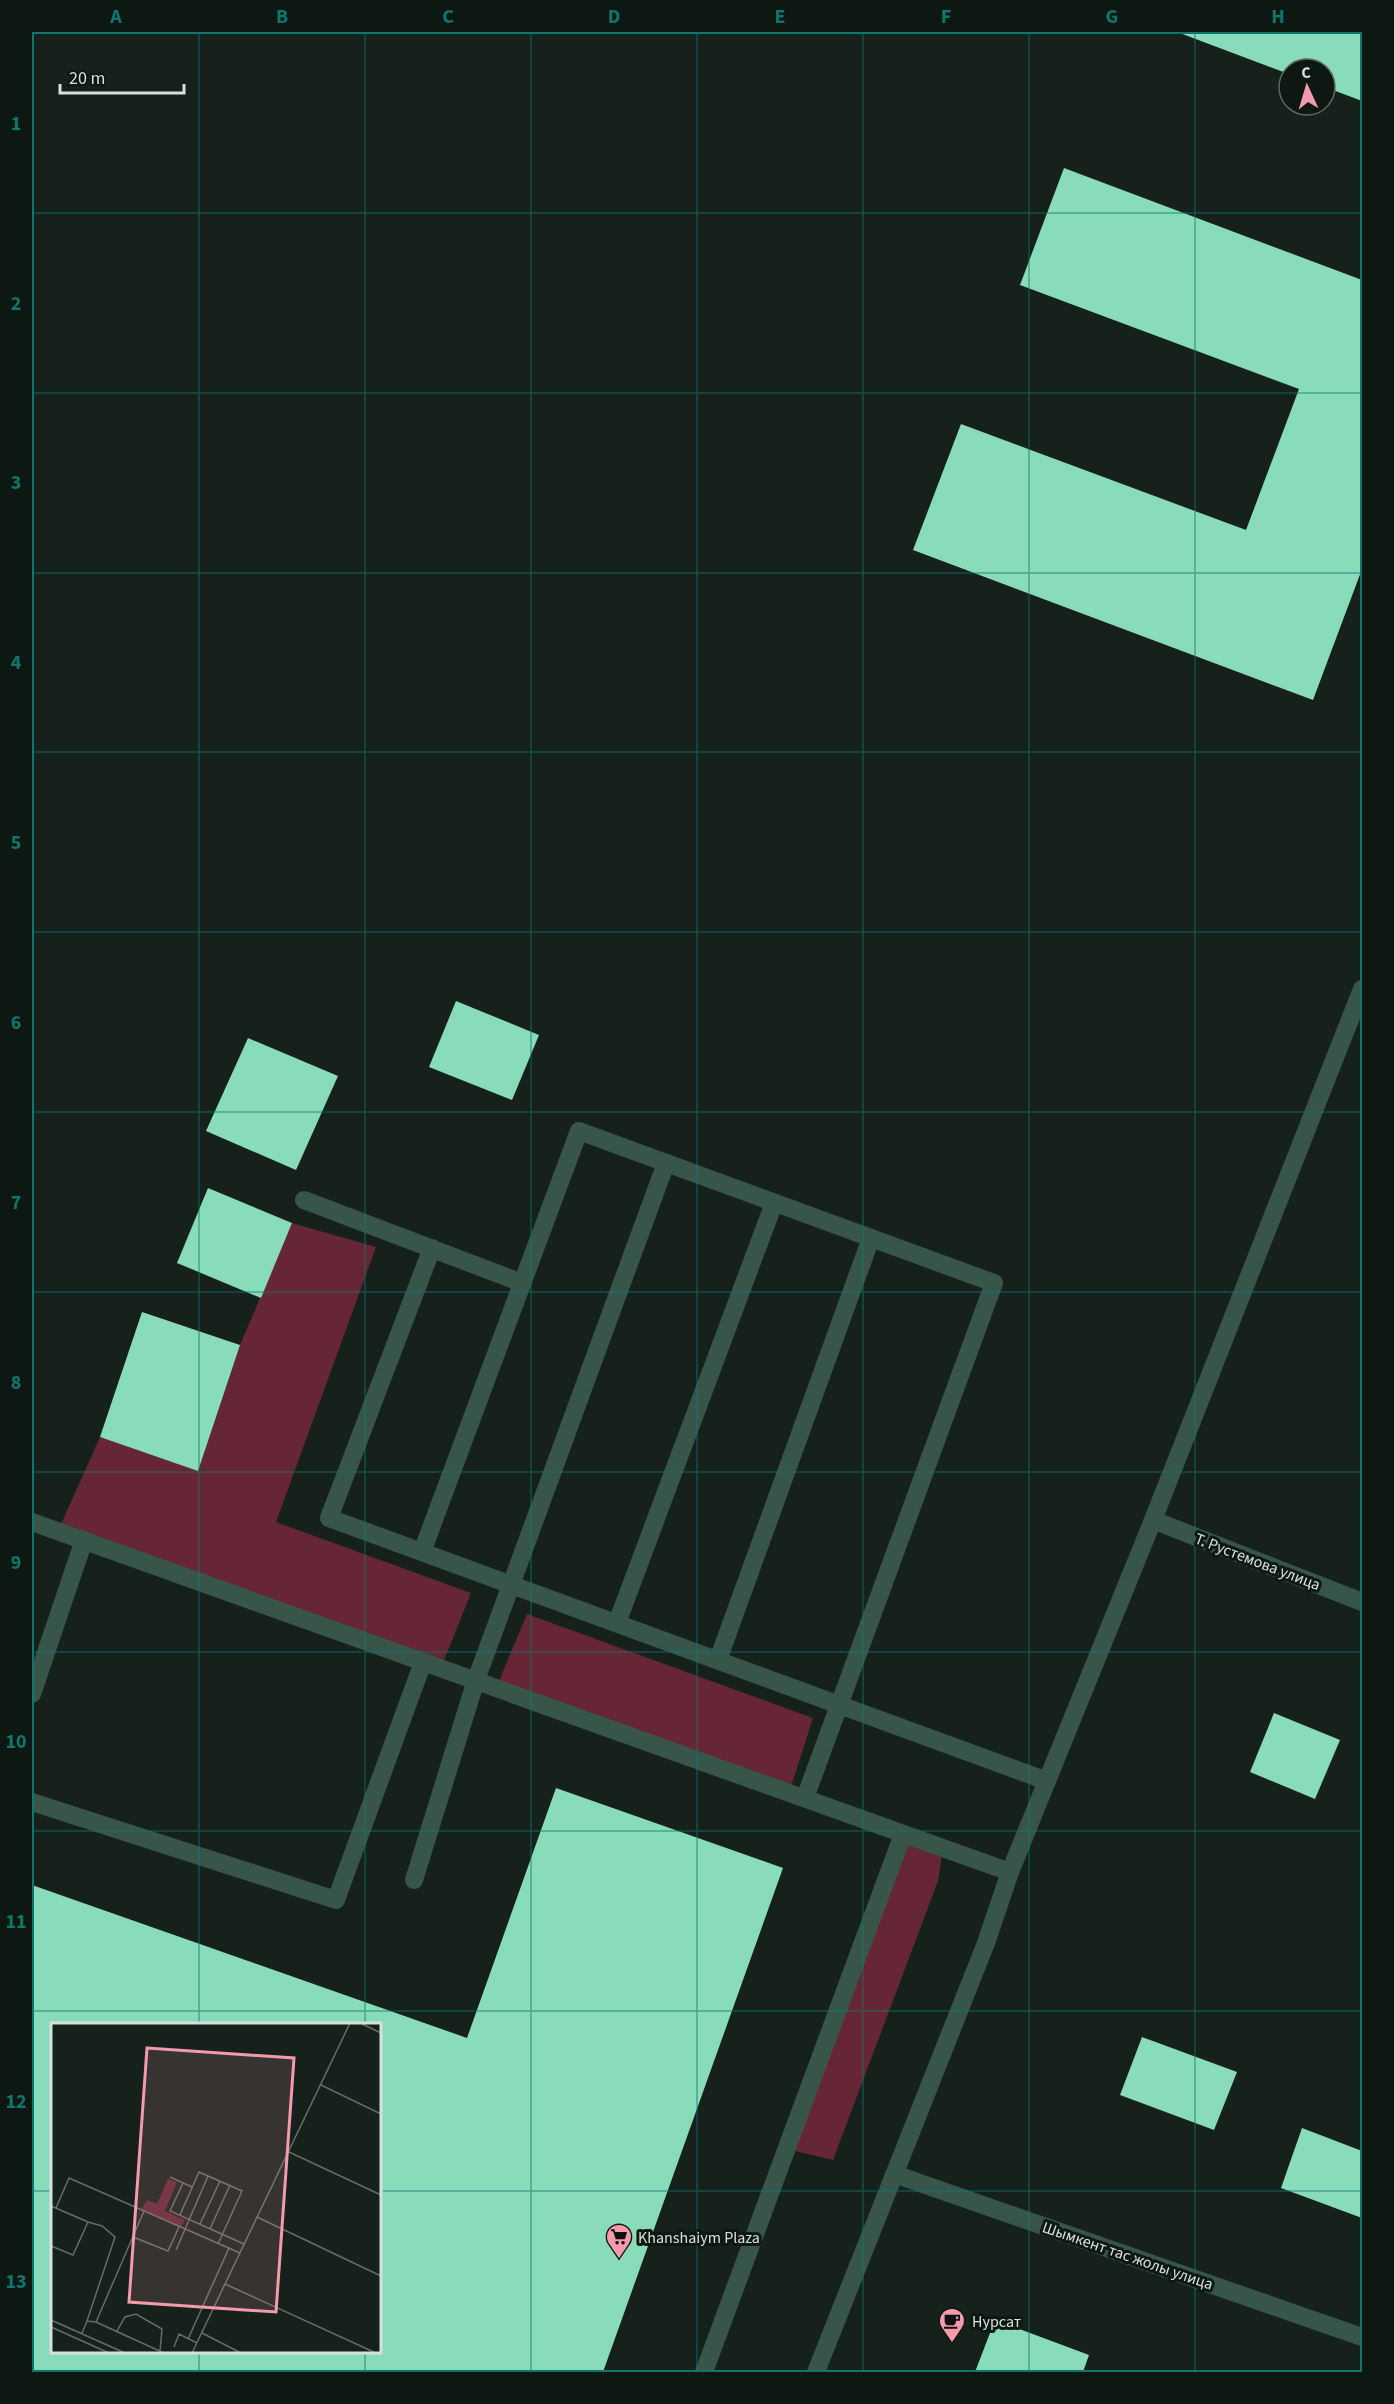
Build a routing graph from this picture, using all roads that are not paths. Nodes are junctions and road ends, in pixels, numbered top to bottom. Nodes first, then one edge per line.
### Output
1 (1362, 989) edge
2 (666, 1163) junction
3 (304, 1200) dead end
4 (774, 1203) junction
5 (871, 1238) junction
6 (432, 1248) junction
7 (522, 1283) junction
8 (1153, 1520) junction
9 (32, 1522) edge
10 (84, 1540) junction
11 (422, 1552) junction
12 (511, 1584) junction
13 (1362, 1602) edge
14 (617, 1623) junction
15 (718, 1660) junction
16 (423, 1662) junction
17 (476, 1680) junction
18 (32, 1694) edge
19 (839, 1705) junction
20 (1047, 1781) junction
21 (805, 1798) junction
22 (32, 1802) edge
23 (903, 1834) junction
24 (1010, 1872) junction
25 (414, 1880) dead end
26 (894, 2174) junction
27 (1362, 2337) edge
28 (704, 2373) edge
29 (816, 2373) edge

1 - 8 street
2 - 4 street
2 - 7 street
2 - 12 street
3 - 6 street
4 - 5 street
4 - 14 street
5 - 15 street
5 - 19 street
6 - 7 street
6 - 11 street
7 - 11 street
8 - 13 street, Т. Рустемова улица
8 - 20 street
9 - 10 street
10 - 16 street
10 - 18 street
11 - 12 street
12 - 14 street
12 - 17 street
14 - 15 street
15 - 19 street
16 - 17 street
16 - 22 street
17 - 21 street
17 - 25 street
19 - 20 street
19 - 21 street
20 - 24 street
21 - 23 street
23 - 24 street
23 - 28 street
24 - 26 street
26 - 27 street, Шымкент тас жолы улица
26 - 29 street

